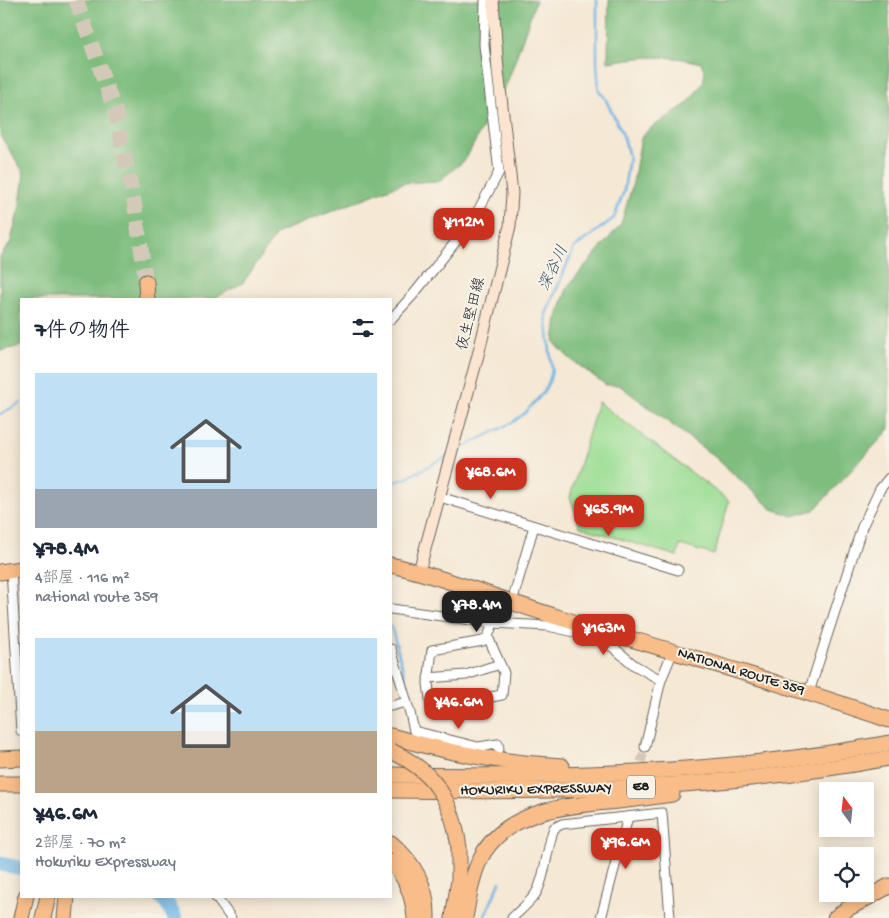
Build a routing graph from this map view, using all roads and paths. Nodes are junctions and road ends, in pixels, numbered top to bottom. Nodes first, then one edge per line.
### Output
1 (485, 0) edge
2 (493, 0) edge
3 (146, 282) tunnel mouth
4 (147, 298) edge
5 (392, 318) edge
6 (889, 478) edge
7 (440, 497) junction
8 (534, 526) junction
9 (392, 565) edge
10 (11, 570) edge
11 (678, 570) dead end
12 (419, 571) junction
13 (512, 602) junction
14 (392, 610) edge
15 (552, 621) junction
16 (493, 623) junction
17 (488, 637) junction
18 (673, 651) junction
19 (392, 653) edge
20 (500, 664) junction
21 (428, 678) junction
22 (661, 680) junction
23 (809, 692) junction
24 (406, 702) junction
25 (392, 706) edge
26 (20, 715) edge
27 (889, 720) edge
28 (392, 736) edge
29 (889, 743) edge
30 (645, 747) tunnel mouth
31 (499, 749) dead end
32 (392, 752) edge
33 (20, 758) edge
34 (889, 758) edge
35 (0, 759) edge
36 (791, 759) junction
37 (0, 766) edge
38 (20, 766) edge
39 (801, 772) junction
40 (392, 775) edge
41 (0, 782) edge
42 (20, 782) edge
43 (392, 790) edge
44 (628, 817) junction
45 (392, 845) edge
46 (392, 863) edge
47 (889, 886) edge
48 (26, 898) edge
49 (30, 898) edge
50 (48, 898) edge
51 (67, 898) edge
52 (217, 898) edge
53 (21, 918) edge
54 (25, 918) edge
55 (43, 918) edge
56 (65, 918) edge
57 (231, 918) edge
58 (415, 918) edge
59 (427, 918) edge
60 (453, 918) edge
61 (465, 918) edge
62 (512, 918) edge
63 (601, 918) edge
64 (670, 918) edge
65 (835, 918) edge

1 - 5 street
2 - 7 main road, 仮生堅田線
3 - 4 highway
6 - 23 street
7 - 8 street
7 - 12 main road, 仮生堅田線
8 - 11 street
8 - 13 street
9 - 12 highway, NATIONAL ROUTE 359
10 - 26 street
12 - 13 highway, NATIONAL ROUTE 359
13 - 15 highway, NATIONAL ROUTE 359
14 - 16 street
15 - 16 street
15 - 18 highway, NATIONAL ROUTE 359
15 - 22 street
16 - 17 street
17 - 20 street
17 - 21 street
18 - 22 street
18 - 23 highway, NATIONAL ROUTE 359
19 - 24 street
20 - 21 street
20 - 21 street
22 - 30 street
23 - 27 highway, NATIONAL ROUTE 359
24 - 25 street
24 - 31 street
28 - 36 highway
29 - 36 highway, HOKURIKU EXPRESSWAY / E8
32 - 60 highway, bridge
33 - 35 highway
34 - 39 highway, HOKURIKU EXPRESSWAY / E8
36 - 40 highway, HOKURIKU EXPRESSWAY / E8
37 - 38 highway
39 - 43 highway, HOKURIKU EXPRESSWAY / E8
39 - 61 highway
41 - 42 highway
44 - 62 street
44 - 63 street
44 - 64 street
45 - 59 highway
46 - 58 highway
47 - 65 highway
48 - 53 highway
49 - 54 highway
50 - 55 highway
51 - 56 highway
52 - 57 street

